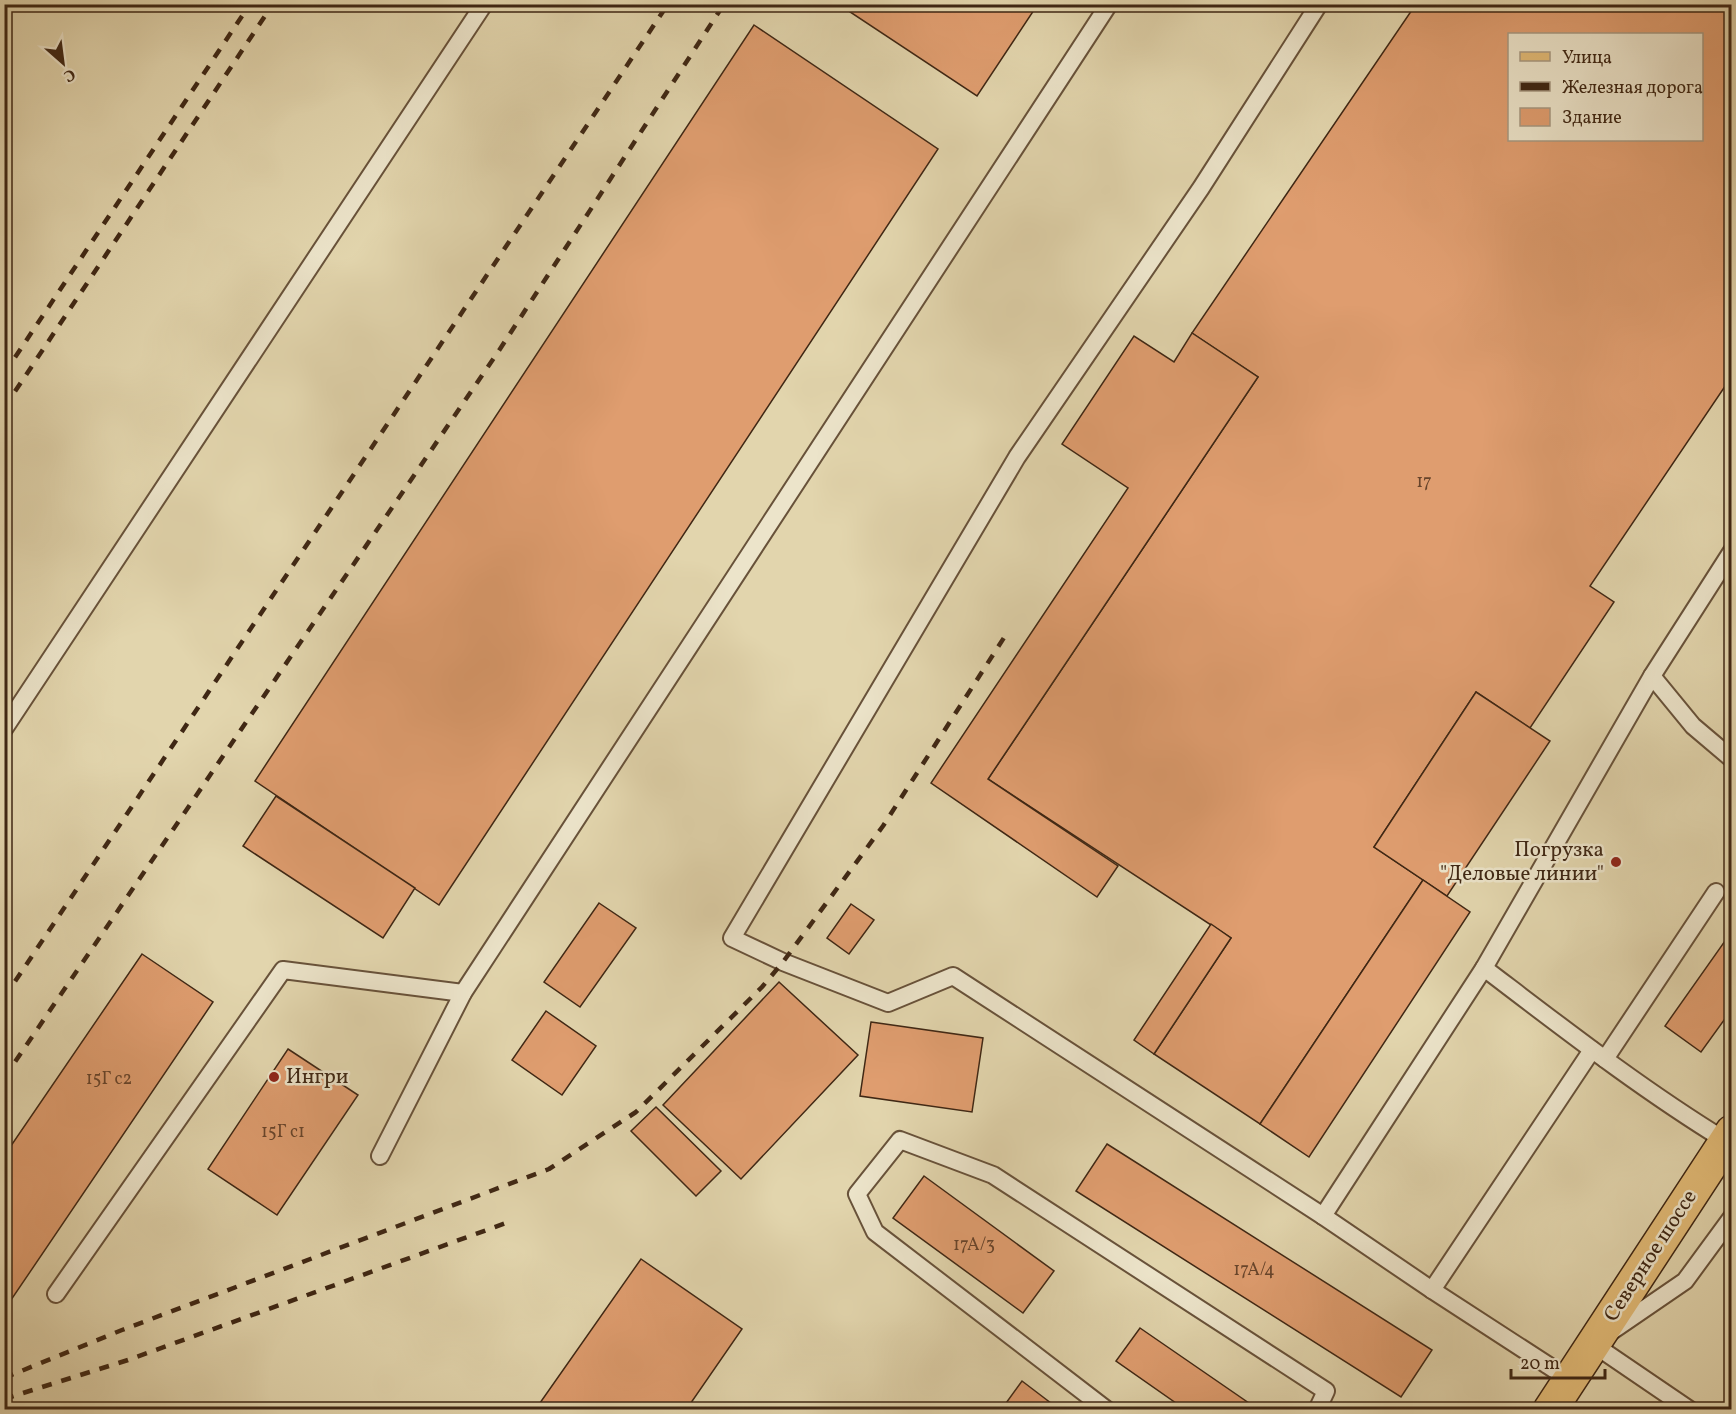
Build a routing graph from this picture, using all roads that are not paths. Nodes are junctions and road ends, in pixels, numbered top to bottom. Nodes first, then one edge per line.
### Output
1 (484, 4) edge
2 (1109, 4) edge
3 (1319, 4) edge
4 (1731, 551) edge
5 (1652, 676) junction
6 (4, 729) edge
7 (1731, 759) edge
8 (1716, 892) dead end
9 (1484, 968) junction
10 (464, 993) junction
11 (1599, 1054) junction
12 (1729, 1137) edge
13 (380, 1156) dead end
14 (1323, 1216) junction
15 (1731, 1216) edge
16 (1432, 1290) junction
17 (56, 1294) dead end
18 (1593, 1344) junction
19 (1569, 1379) junction
20 (1107, 1410) edge
21 (1317, 1410) edge
22 (1550, 1410) edge
23 (1690, 1410) edge

1 - 6 lane
2 - 10 lane
3 - 14 lane
4 - 5 lane
5 - 7 lane
5 - 9 lane
8 - 11 lane
9 - 11 lane
9 - 14 lane
10 - 13 lane
10 - 17 lane
11 - 12 lane
11 - 16 lane
12 - 18 main road, Северное шоссе
14 - 16 lane
15 - 18 lane
16 - 19 lane
18 - 19 main road, Северное шоссе
18 - 23 lane
19 - 22 main road, Северное шоссе
20 - 21 lane

